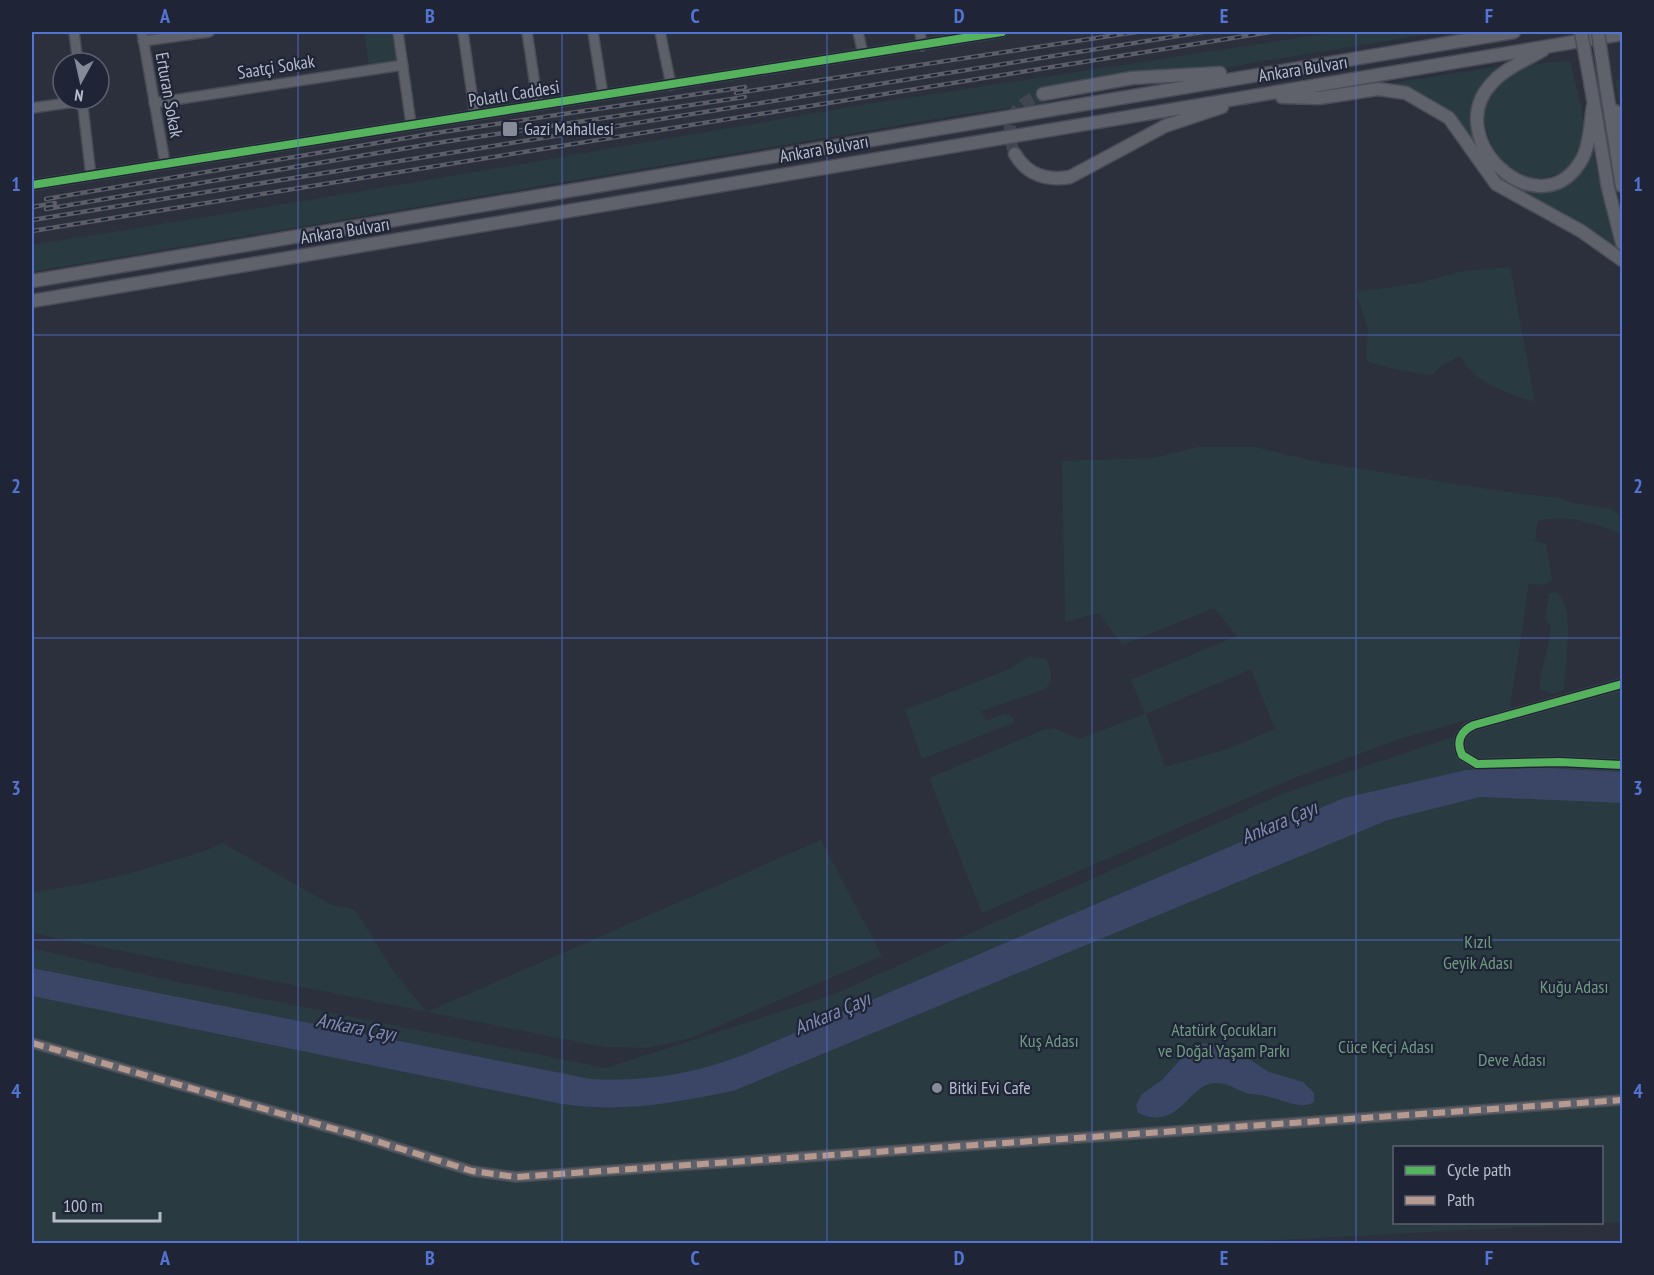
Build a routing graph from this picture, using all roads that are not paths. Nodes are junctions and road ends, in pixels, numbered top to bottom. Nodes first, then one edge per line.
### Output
1 (74, 32) edge
2 (209, 32) edge
3 (398, 32) edge
4 (463, 32) edge
5 (527, 32) edge
6 (592, 32) edge
7 (660, 32) edge
8 (858, 32) edge
9 (920, 32) edge
10 (1002, 32) edge
11 (1467, 32) edge
12 (1514, 32) edge
13 (1581, 32) edge
14 (1598, 32) edge
15 (985, 33) edge
16 (1623, 34) edge
17 (143, 36) edge
18 (922, 46) junction
19 (1550, 46) junction
20 (76, 51) edge
21 (863, 54) junction
22 (1327, 63) junction
23 (403, 65) junction
24 (671, 85) junction
25 (1606, 86) junction
26 (1043, 94) tunnel mouth
27 (603, 95) junction
28 (1254, 96) junction
29 (154, 103) junction
30 (51, 105) edge
31 (538, 105) junction
32 (1593, 106) junction
33 (32, 108) edge
34 (83, 111) edge
35 (475, 115) junction
36 (411, 124) junction
37 (1623, 133) edge
38 (1015, 154) tunnel mouth
39 (165, 163) junction
40 (91, 176) junction
41 (32, 185) edge
42 (1623, 186) edge
43 (1620, 238) edge
44 (1623, 260) edge
45 (32, 281) edge
46 (32, 301) edge
47 (1623, 684) edge
48 (1623, 765) edge
49 (32, 1043) edge
50 (1623, 1100) edge

1 - 20 street
2 - 17 street
3 - 23 street
4 - 35 street
5 - 31 street
6 - 27 street
7 - 24 street
8 - 21 street
9 - 18 street
10 - 15 street, Polatlı Caddesi
11 - 22 main road
12 - 22 main road, Ankara Bulvarı
13 - 32 main road, bridge
14 - 25 main road, bridge
15 - 18 street, Polatlı Caddesi
16 - 19 main road, Ankara Bulvarı
17 - 29 street, Erturan Sokak
18 - 21 street, Polatlı Caddesi
19 - 28 main road, Ankara Bulvarı
19 - 32 main road
21 - 24 street, Polatlı Caddesi
22 - 26 main road
22 - 45 main road, Ankara Bulvarı
23 - 29 street, Saatçi Sokak
23 - 36 street
24 - 27 street, Polatlı Caddesi
25 - 37 main road
25 - 42 main road
27 - 31 street, Polatlı Caddesi
28 - 38 main road
28 - 44 main road
28 - 46 main road, Ankara Bulvarı
29 - 39 street, Erturan Sokak
30 - 33 street
31 - 35 street, Polatlı Caddesi
32 - 43 main road
34 - 40 street
35 - 36 street, Polatlı Caddesi
36 - 39 street, Polatlı Caddesi
39 - 40 street, Polatlı Caddesi
40 - 41 street, Polatlı Caddesi
47 - 48 street
49 - 50 street

